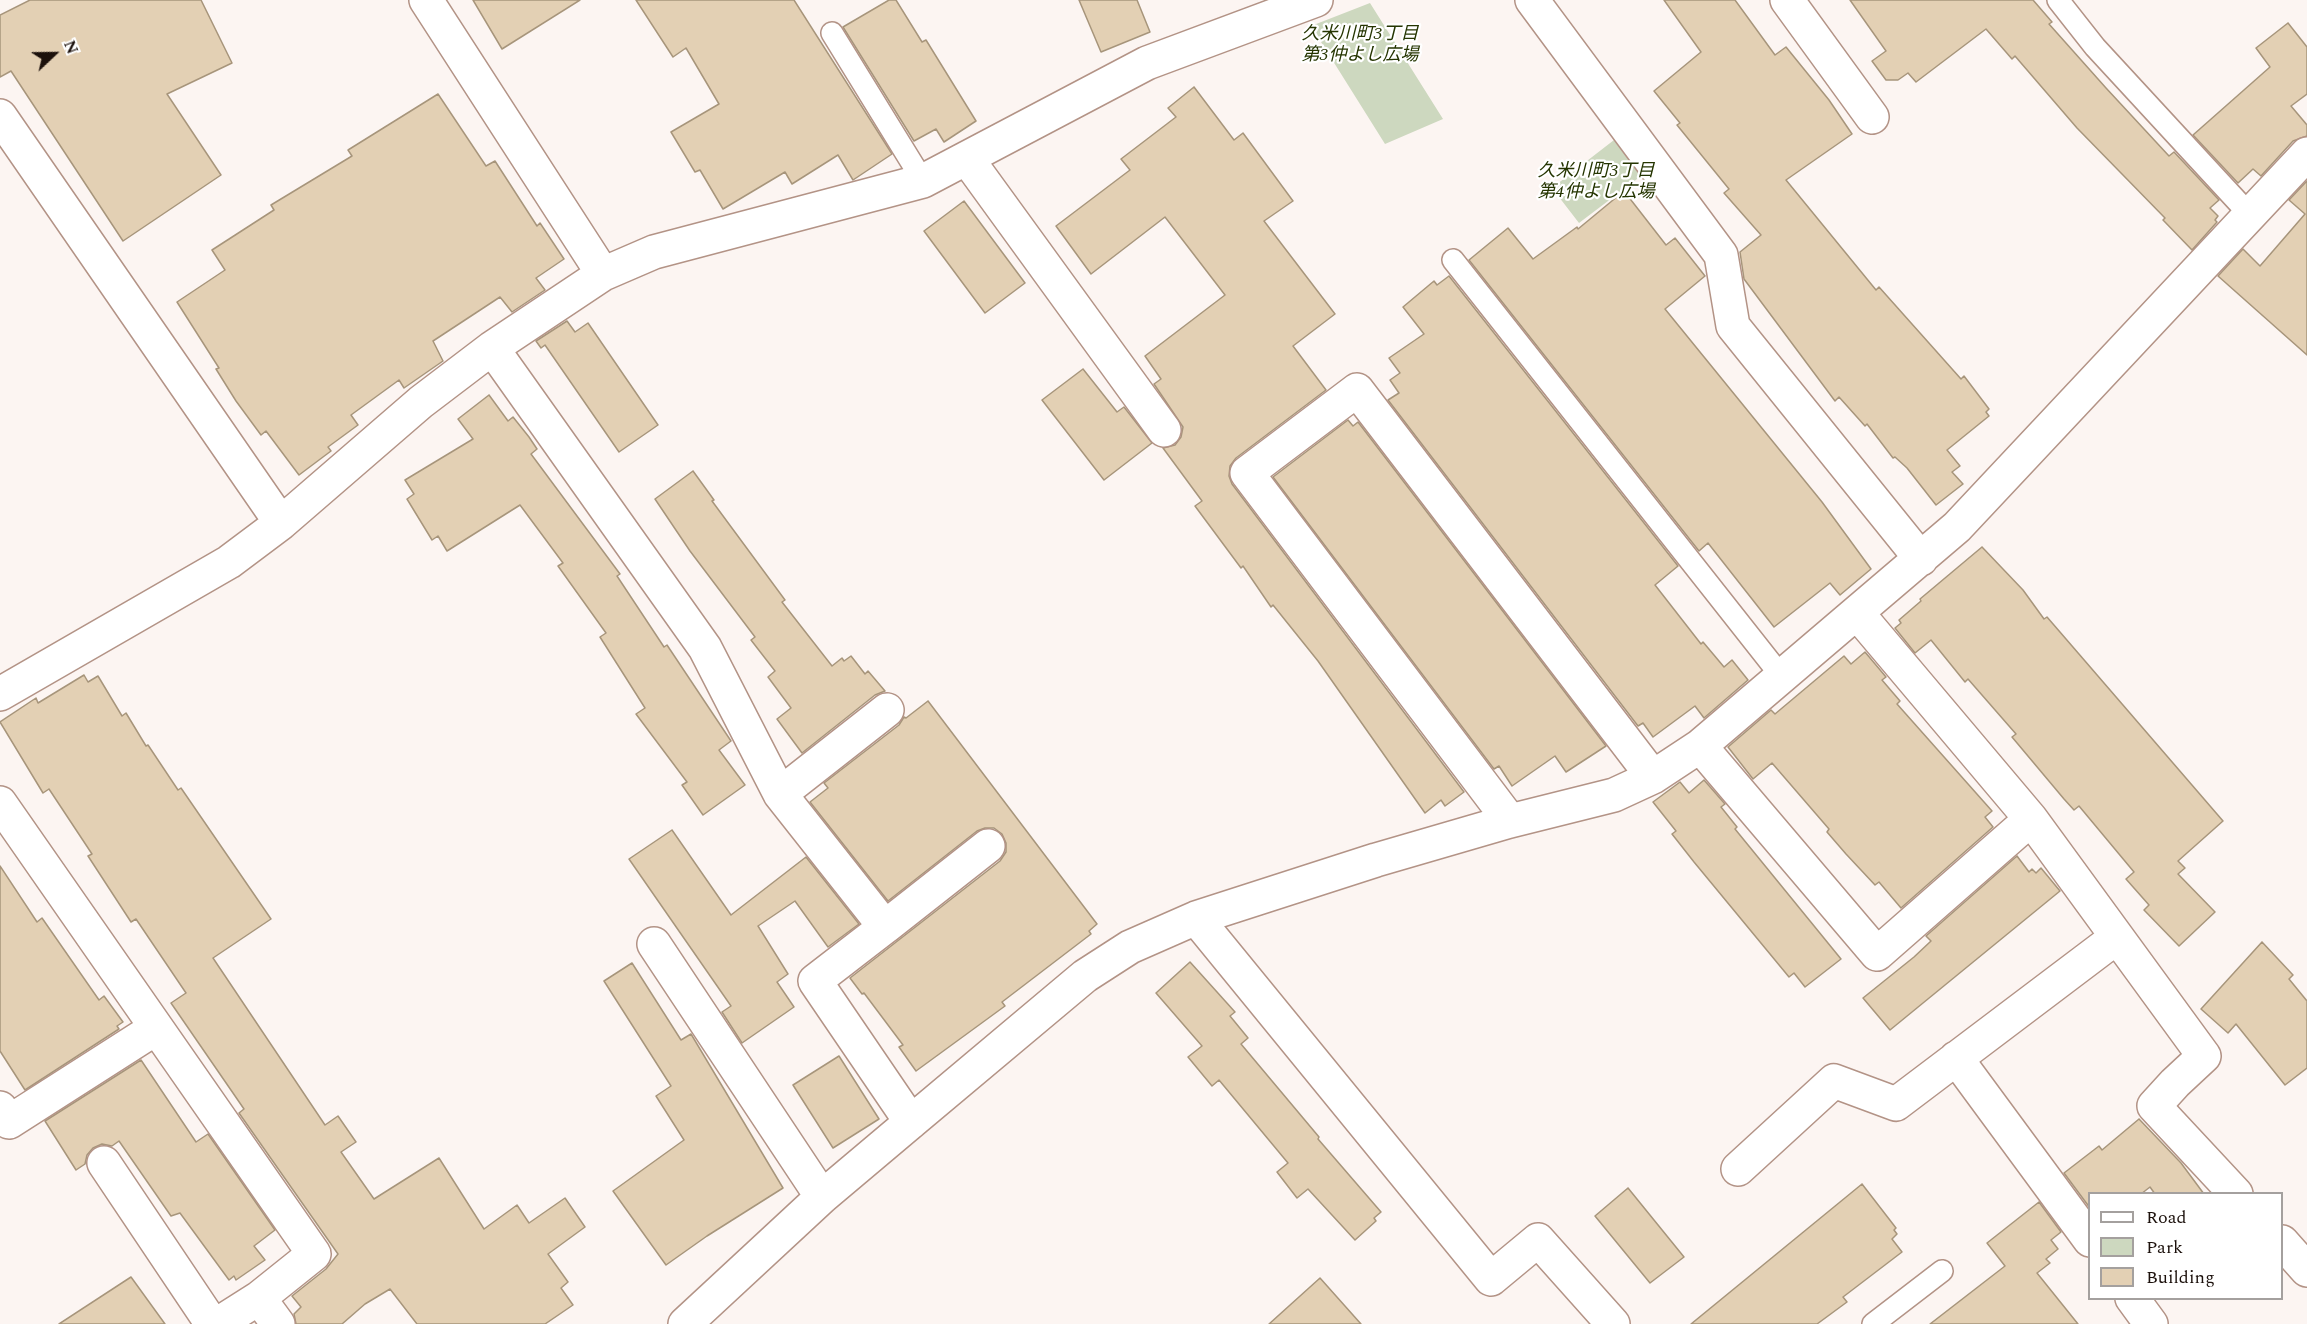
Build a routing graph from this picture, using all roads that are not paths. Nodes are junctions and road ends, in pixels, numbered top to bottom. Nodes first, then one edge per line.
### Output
1 (426, 0) edge
2 (1316, 0) edge
3 (1532, 0) edge
4 (1787, 0) edge
5 (2058, 0) edge
6 (832, 33) dead end
7 (0, 116) edge
8 (1872, 117) dead end
9 (2307, 154) edge
10 (968, 160) junction
11 (923, 181) junction
12 (2250, 215) junction
13 (1452, 260) dead end
14 (603, 274) junction
15 (492, 348) junction
16 (1164, 430) dead end
17 (281, 523) junction
18 (1921, 559) junction
19 (1858, 614) junction
20 (1782, 677) junction
21 (0, 694) edge
22 (887, 710) dead end
23 (1700, 746) junction
24 (1653, 777) junction
25 (780, 794) junction
26 (0, 803) edge
27 (2031, 819) junction
28 (1510, 821) junction
29 (988, 846) dead end
30 (1196, 918) junction
31 (885, 927) junction
32 (2117, 937) junction
33 (654, 944) dead end
34 (156, 1028) junction
35 (1956, 1058) junction
36 (0, 1108) edge
37 (910, 1122) junction
38 (104, 1163) dead end
39 (1738, 1169) dead end
40 (2234, 1192) edge
41 (822, 1197) junction
42 (2088, 1237) edge
43 (2283, 1243) edge
44 (2307, 1270) edge
45 (1941, 1271) dead end
46 (259, 1298) junction
47 (2134, 1300) edge
48 (212, 1324) edge
49 (218, 1324) edge
50 (278, 1324) edge
51 (685, 1324) edge
52 (1613, 1324) edge
53 (1873, 1324) edge
54 (2151, 1324) edge

1 - 14 street
2 - 10 street
3 - 18 street
4 - 8 street
5 - 12 lane
6 - 11 lane
7 - 17 street
9 - 12 street
10 - 11 street
10 - 16 street
11 - 14 street
12 - 18 street
13 - 20 lane
14 - 15 street
15 - 17 street
15 - 25 street
17 - 21 street
18 - 19 street
19 - 20 street
19 - 27 street
20 - 23 street
22 - 25 street
23 - 24 street
23 - 27 street
24 - 28 street
24 - 28 street
25 - 31 street
26 - 34 street
27 - 32 street
28 - 30 street
29 - 31 street
30 - 37 street
30 - 52 street
31 - 37 street
32 - 35 street
32 - 40 street
33 - 41 street
34 - 36 street
34 - 46 street
35 - 39 street
35 - 42 street
37 - 41 street
38 - 48 street
41 - 51 street
43 - 44 street
45 - 53 lane
46 - 49 street
46 - 50 street
47 - 54 street

